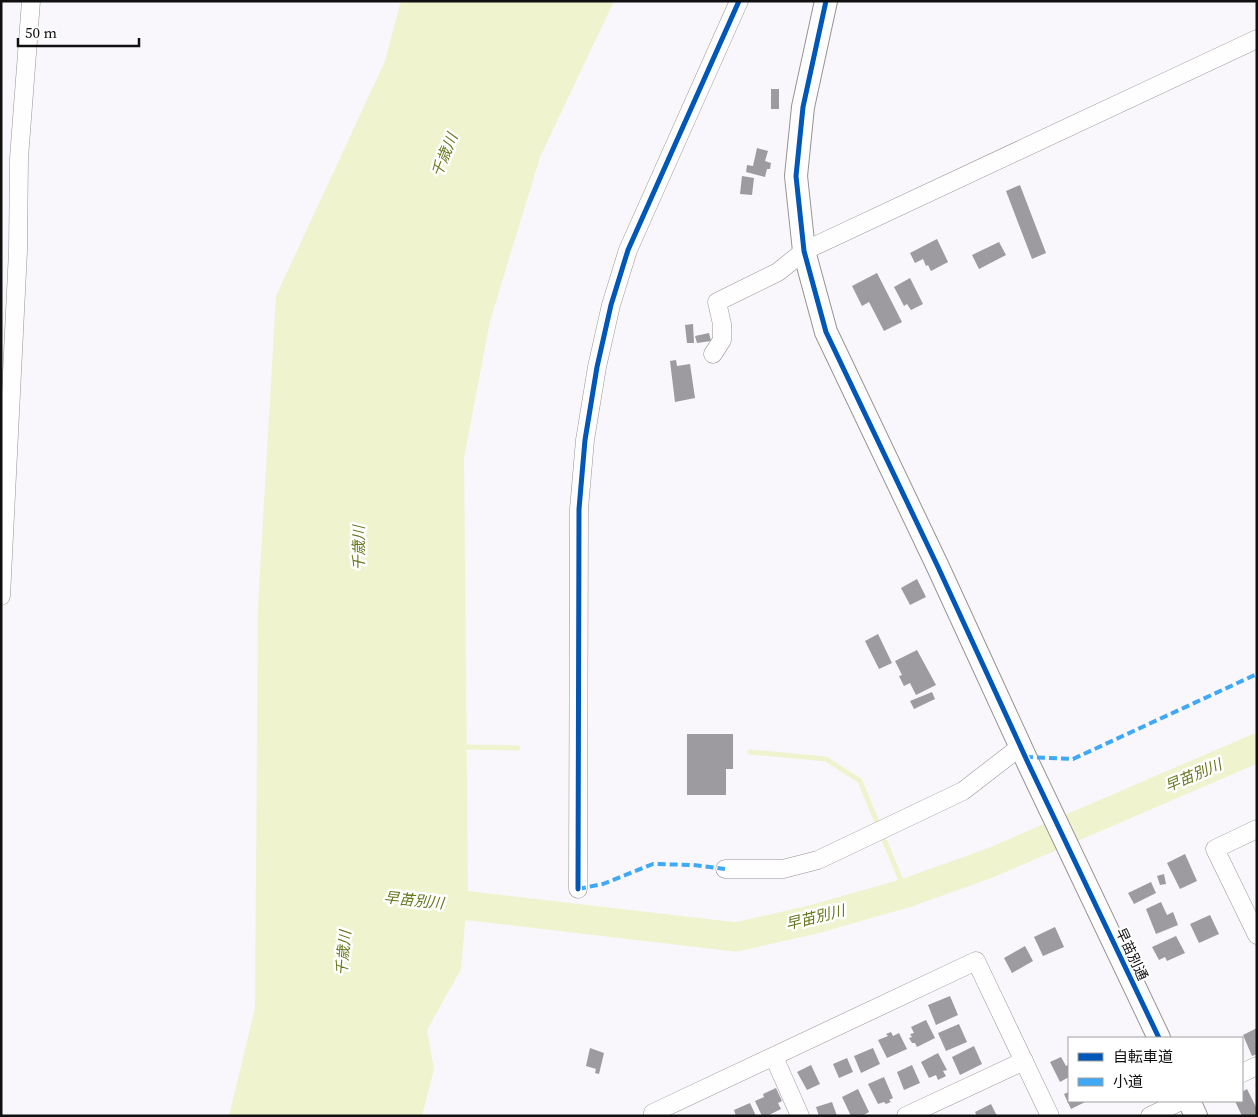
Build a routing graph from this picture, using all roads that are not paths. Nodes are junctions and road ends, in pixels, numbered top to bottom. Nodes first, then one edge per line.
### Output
1 (31, 1) edge
2 (739, 1) edge
3 (826, 1) edge
4 (1257, 39) edge
5 (804, 251) junction
6 (713, 354) dead end
7 (1, 596) edge
8 (1025, 756) junction
9 (1257, 829) edge
10 (725, 869) dead end
11 (578, 889) dead end
12 (1257, 936) edge
13 (1159, 1037) edge
14 (774, 1056) junction
15 (1024, 1061) junction
16 (1257, 1066) edge
17 (1243, 1073) edge
18 (1179, 1102) edge
19 (1189, 1102) edge
20 (653, 1116) edge
21 (800, 1116) edge
22 (906, 1116) edge
23 (1050, 1116) edge
24 (1150, 1116) edge
25 (1196, 1116) edge

1 - 7 street
2 - 11 street
3 - 5 street, 早苗別通
4 - 5 street
5 - 6 street
5 - 8 street, 早苗別通
8 - 10 street
8 - 13 street, 早苗別通
9 - 12 street
14 - 15 street
14 - 20 street
14 - 21 street
15 - 22 street
15 - 23 street
16 - 17 street
18 - 24 street
19 - 25 street

